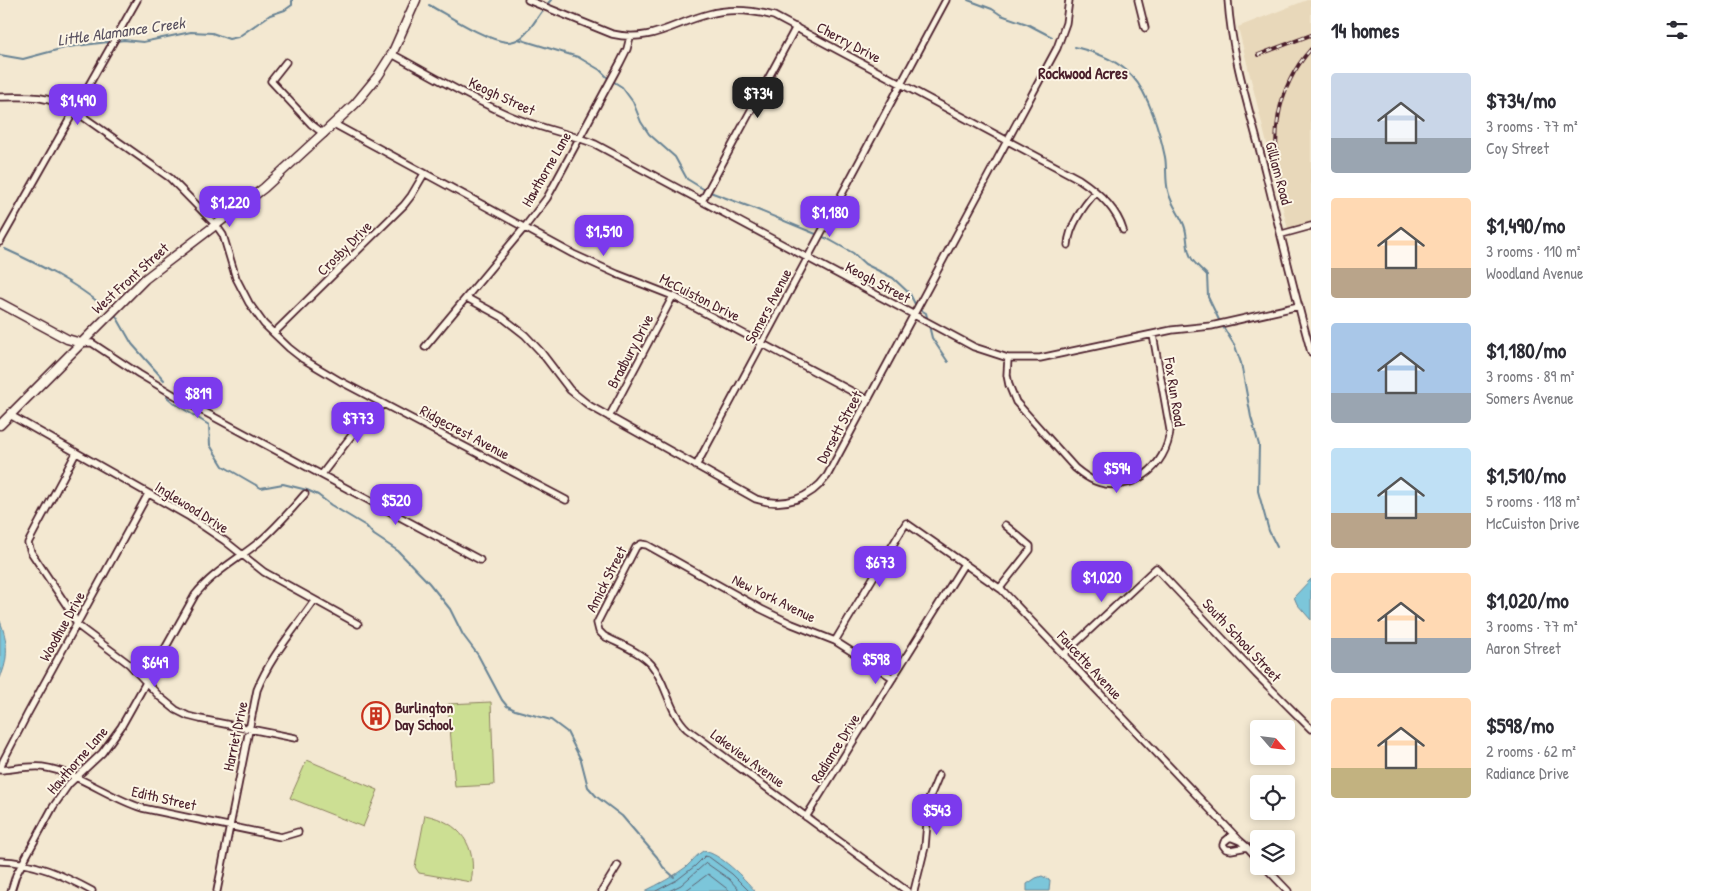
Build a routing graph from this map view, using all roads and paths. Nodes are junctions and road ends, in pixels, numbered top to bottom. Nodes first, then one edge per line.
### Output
1 (137, 0) edge
2 (416, 0) edge
3 (528, 0) edge
4 (946, 0) edge
5 (1069, 0) edge
6 (1138, 0) edge
7 (1228, 0) edge
8 (796, 27) junction
9 (1144, 28) dead end
10 (630, 37) junction
11 (392, 54) junction
12 (286, 62) dead end
13 (901, 84) junction
14 (0, 97) edge
15 (75, 111) junction
16 (334, 124) junction
17 (324, 134) junction
18 (579, 138) junction
19 (1007, 140) junction
20 (424, 174) junction
21 (1096, 192) junction
22 (702, 201) junction
23 (216, 225) junction
24 (1311, 226) edge
25 (524, 228) junction
26 (1123, 230) dead end
27 (1282, 234) junction
28 (0, 242) edge
29 (1068, 246) dead end
30 (808, 258) junction
31 (673, 296) junction
32 (466, 298) junction
33 (0, 303) edge
34 (1299, 306) junction
35 (913, 314) junction
36 (274, 333) junction
37 (1153, 335) junction
38 (81, 343) junction
39 (762, 343) junction
40 (425, 347) dead end
41 (1311, 352) edge
42 (1008, 358) junction
43 (868, 400) junction
44 (383, 404) junction
45 (10, 415) junction
46 (609, 417) junction
47 (0, 425) edge
48 (76, 453) junction
49 (696, 466) junction
50 (322, 474) junction
51 (148, 494) junction
52 (305, 494) dead end
53 (566, 500) dead end
54 (1005, 525) dead end
55 (641, 544) joint
56 (242, 555) junction
57 (480, 560) dead end
58 (964, 564) junction
59 (1000, 588) junction
60 (314, 601) junction
61 (358, 624) dead end
62 (76, 625) junction
63 (597, 628) joint
64 (835, 641) junction
65 (1063, 655) junction
66 (893, 678) junction
67 (147, 682) junction
68 (249, 729) junction
69 (1311, 729) edge
70 (295, 738) dead end
71 (0, 770) edge
72 (938, 774) dead end
73 (77, 778) junction
74 (806, 817) junction
75 (230, 826) junction
76 (298, 832) dead end
77 (1240, 841) junction
78 (1247, 847) junction
79 (1250, 850) edge
80 (0, 861) edge
81 (22, 863) junction
82 (618, 865) dead end
83 (1273, 875) edge
84 (11, 891) edge
85 (92, 891) edge
86 (217, 891) edge
87 (602, 891) edge
88 (907, 891) edge
89 (914, 891) edge
90 (1288, 891) edge

1 - 15 street
2 - 11 street, West Front Street
3 - 10 street, Cherry Drive
4 - 13 street, Somers Avenue
5 - 19 street, Dorsett Street
6 - 9 street
7 - 27 street, Gilliam Road
8 - 10 street, Cherry Drive
8 - 13 street, Cherry Drive
8 - 22 street
10 - 18 street, Hawthorne Lane
11 - 16 street, West Front Street
11 - 18 street, Keogh Street
12 - 17 street
13 - 19 street, Cherry Drive
13 - 30 street, Somers Avenue
14 - 15 street, Ridgecrest Avenue
15 - 23 street, Ridgecrest Avenue
15 - 28 street
16 - 17 street, West Front Street
16 - 20 street, McCuiston Drive
17 - 23 street, West Front Street
18 - 22 street, Keogh Street
18 - 25 street, Hawthorne Lane
19 - 21 street, Cherry Drive
19 - 35 street, Dorsett Street
20 - 25 street, McCuiston Drive
20 - 36 street, Crosby Drive
21 - 26 street, Cherry Drive
21 - 29 street
22 - 30 street, Keogh Street
23 - 36 street, Ridgecrest Avenue
23 - 38 street, West Front Street
24 - 27 street
25 - 31 street, McCuiston Drive
25 - 32 street, Hawthorne Lane
27 - 34 street, Gilliam Road
30 - 35 street, Keogh Street
30 - 39 street, Somers Avenue
31 - 39 street, McCuiston Drive
31 - 46 street, Bradbury Drive
32 - 40 street, Hawthorne Lane
32 - 46 street, Dorsett Street
33 - 38 street
34 - 37 street, Keogh Street
34 - 41 street, Gilliam Road
35 - 42 street, Keogh Street
35 - 43 street, Dorsett Street
36 - 44 street, Ridgecrest Avenue
37 - 42 street, Keogh Street
37 - 42 street, Fox Run Road
38 - 45 street, West Front Street
38 - 50 street
39 - 43 street, McCuiston Drive
39 - 49 street, Somers Avenue
43 - 49 street, Dorsett Street
44 - 50 street
44 - 53 street, Ridgecrest Avenue
45 - 47 street, West Front Street
45 - 48 street, Inglewood Drive
46 - 49 street, Dorsett Street
48 - 51 street, Inglewood Drive
48 - 62 street
50 - 57 street
51 - 56 street, Inglewood Drive
51 - 62 street, Woodhue Drive
52 - 56 street, Hawthorne Lane
54 - 59 street
55 - 63 street, Amick Street
55 - 64 street, New York Avenue
56 - 60 street, Inglewood Drive
56 - 67 street, Hawthorne Lane
58 - 59 street, Faucette Avenue
58 - 64 street, Faucette Avenue
58 - 66 street, Radiance Drive
59 - 65 street, Faucette Avenue
60 - 61 street, Inglewood Drive
60 - 68 street, Harriet Drive
62 - 67 street
62 - 71 street, Woodhue Drive
63 - 74 street, Lakeview Avenue
64 - 66 street, New York Avenue
65 - 69 street, South School Street
65 - 77 street, Faucette Avenue
66 - 74 street, Radiance Drive
67 - 68 street
67 - 73 street, Hawthorne Lane
68 - 70 street
68 - 75 street, Harriet Drive
71 - 73 street, Edith Street
72 - 89 street
73 - 75 street, Edith Street
73 - 81 street, Hawthorne Lane
74 - 88 street, Lakeview Avenue
75 - 76 street, Edith Street
75 - 86 street, Harriet Drive
77 - 78 street, Faucette Avenue
77 - 78 street
78 - 79 street
80 - 81 street
81 - 84 street, Hawthorne Lane
81 - 85 street
82 - 87 street
83 - 90 street

